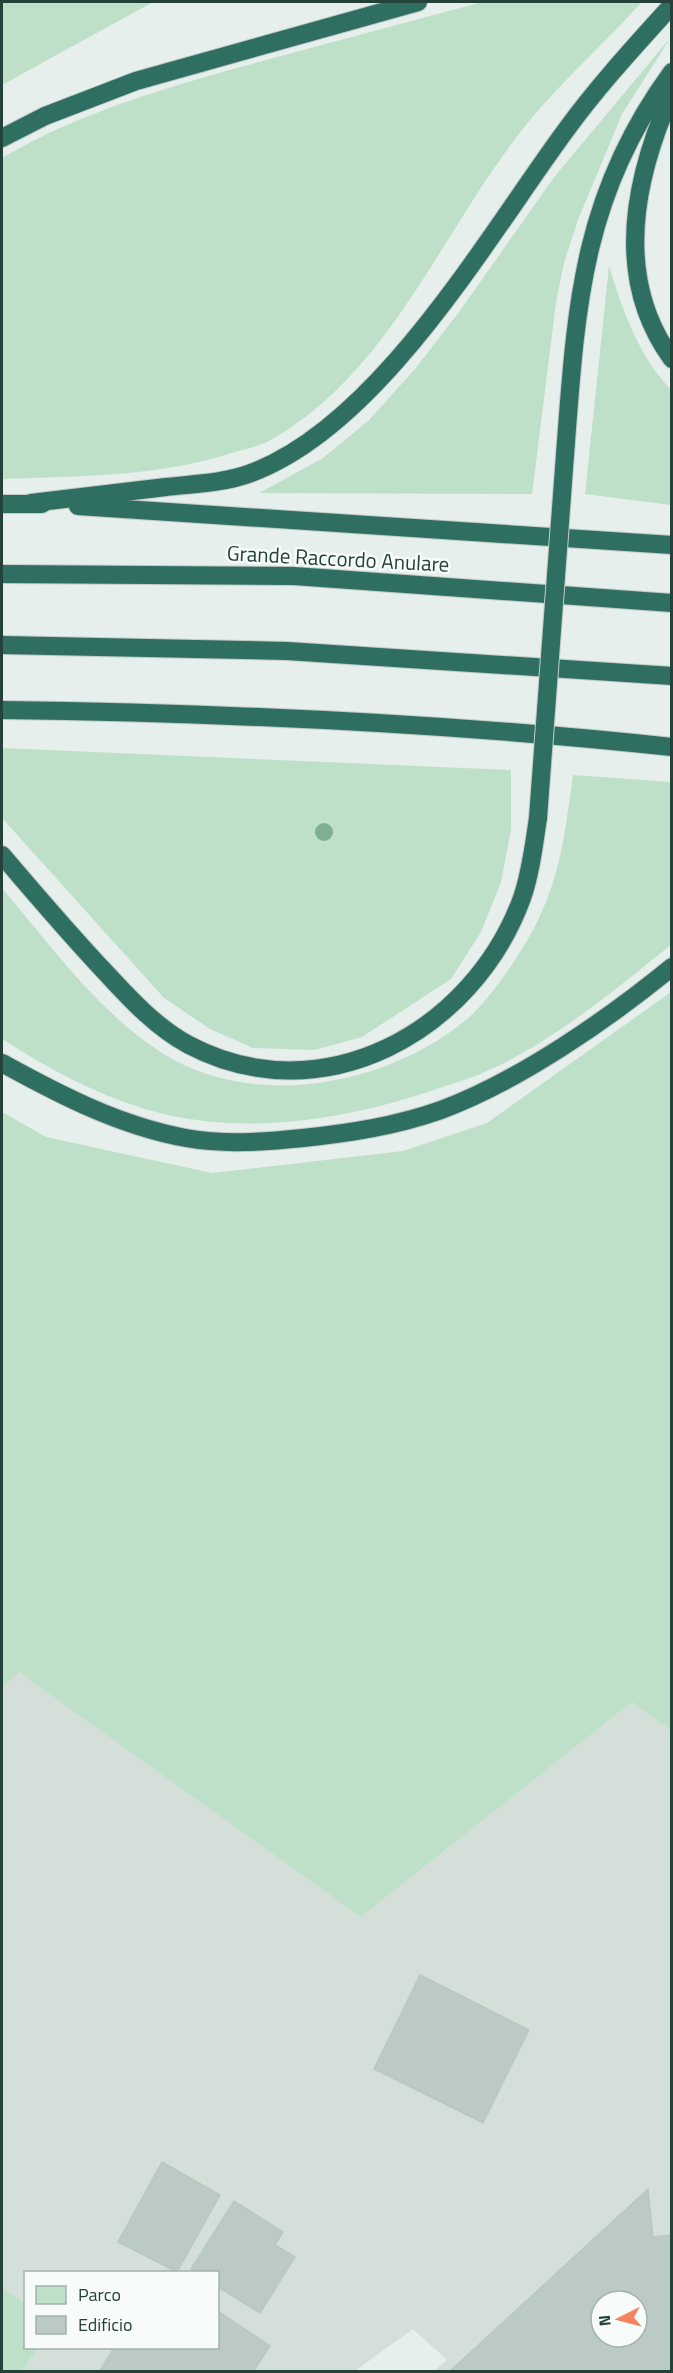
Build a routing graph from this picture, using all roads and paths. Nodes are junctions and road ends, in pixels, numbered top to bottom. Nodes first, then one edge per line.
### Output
1 (418, 2) edge
2 (672, 5) edge
3 (672, 72) edge
4 (672, 93) edge
5 (2, 138) edge
6 (672, 359) edge
7 (31, 503) junction
8 (2, 504) edge
9 (672, 545) edge
10 (2, 573) edge
11 (672, 603) edge
12 (2, 645) edge
13 (672, 676) edge
14 (2, 710) edge
15 (672, 747) edge
16 (2, 855) edge
17 (672, 967) edge
18 (2, 1063) edge

1 - 5 highway
2 - 7 highway
3 - 16 highway, bridge
4 - 6 highway
7 - 8 highway
7 - 9 highway
10 - 11 highway, Grande Raccordo Anulare
12 - 13 highway
14 - 15 highway
17 - 18 highway

